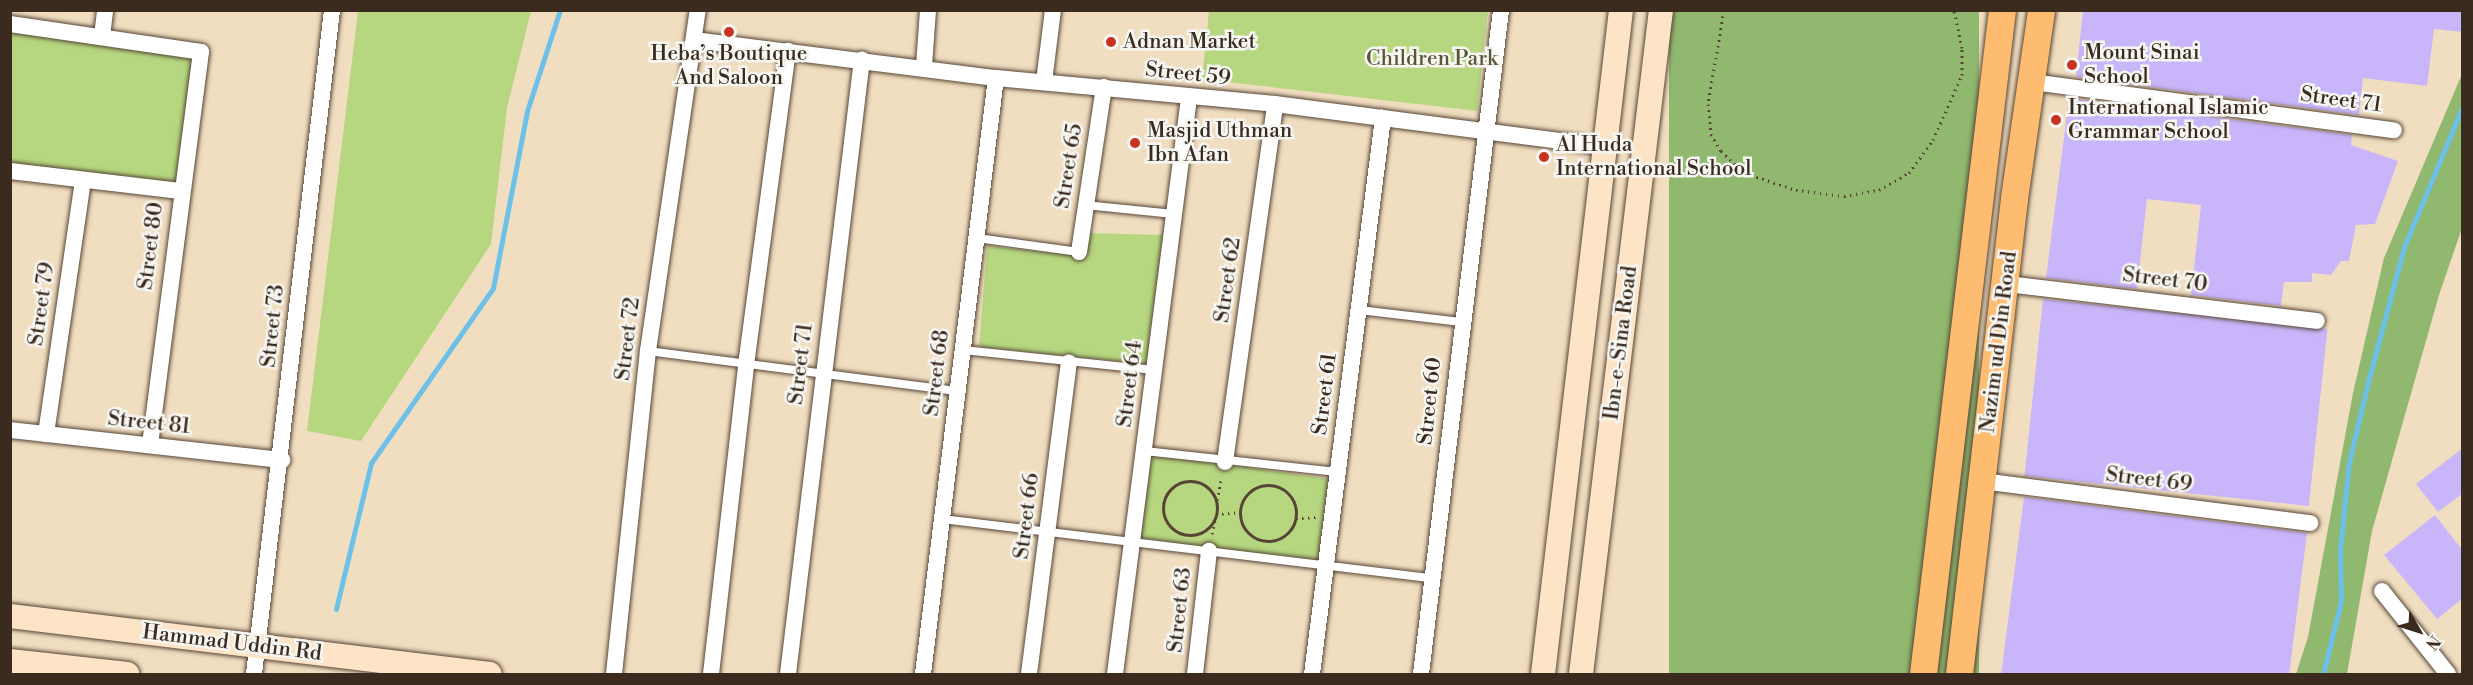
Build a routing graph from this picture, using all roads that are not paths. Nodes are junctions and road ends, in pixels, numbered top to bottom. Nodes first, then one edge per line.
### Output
1 (105, 10) edge
2 (332, 10) edge
3 (698, 10) edge
4 (928, 10) edge
5 (1053, 10) edge
6 (1501, 10) edge
7 (1621, 10) edge
8 (1660, 10) edge
9 (2002, 10) edge
10 (2041, 10) edge
11 (10, 24) edge
12 (102, 36) junction
13 (694, 40) junction
14 (788, 51) junction
15 (862, 59) junction
16 (924, 66) junction
17 (996, 78) junction
18 (1044, 82) junction
19 (2032, 82) junction
20 (1104, 87) junction
21 (1189, 98) junction
22 (1275, 104) junction
23 (1383, 118) junction
24 (2394, 130) dead end
25 (1487, 132) junction
26 (1605, 147) junction
27 (10, 171) edge
28 (83, 181) junction
29 (180, 191) junction
30 (1085, 205) junction
31 (1174, 214) junction
32 (977, 238) junction
33 (1079, 252) joint
34 (2007, 284) junction
35 (1359, 310) junction
36 (2317, 321) dead end
37 (1461, 322) junction
38 (963, 350) junction
39 (648, 351) junction
40 (1069, 363) junction
41 (746, 365) junction
42 (1154, 370) junction
43 (822, 376) junction
44 (958, 392) junction
45 (10, 430) edge
46 (46, 434) junction
47 (150, 445) junction
48 (1144, 451) junction
49 (282, 460) junction
50 (1225, 462) junction
51 (1338, 472) junction
52 (1982, 481) junction
53 (942, 519) junction
54 (2310, 523) dead end
55 (1048, 532) junction
56 (1132, 542) junction
57 (1209, 551) junction
58 (1326, 565) junction
59 (1434, 578) junction
60 (2382, 591) dead end
61 (10, 616) edge
62 (257, 646) junction
63 (10, 661) edge
64 (127, 675) edge
65 (254, 675) edge
66 (490, 675) edge
67 (614, 675) edge
68 (711, 675) edge
69 (788, 675) edge
70 (923, 675) edge
71 (1029, 675) edge
72 (1114, 675) edge
73 (1195, 675) edge
74 (1312, 675) edge
75 (1421, 675) edge
76 (1543, 675) edge
77 (1581, 675) edge
78 (1923, 675) edge
79 (1959, 675) edge
80 (2448, 675) edge

1 - 12 street
2 - 49 street, Street 73
3 - 13 street, Street 72
4 - 16 street
5 - 18 street
6 - 25 street, Street 60
7 - 26 main road, Ibn-e-Sina Road
8 - 77 main road, Ibn-e-Sina Road
9 - 78 main road, Nazim ud Din Road
10 - 19 main road, Nazim ud Din Road
11 - 12 street
12 - 29 street, Street 80
13 - 14 street, Street 59
13 - 39 street, Street 72
14 - 15 street, Street 59
14 - 41 street
15 - 16 street, Street 59
15 - 43 street, Street 71
16 - 17 street, Street 59
17 - 18 street, Street 59
17 - 32 street, Street 68
18 - 20 street, Street 59
19 - 24 street, Street 71
19 - 34 main road, Nazim ud Din Road
20 - 21 street, Street 59
20 - 30 street, Street 65
21 - 22 street, Street 59
21 - 31 street, Street 64
22 - 23 street, Street 59
22 - 50 street, Street 62
23 - 25 street, Street 59
23 - 35 street, Street 61
25 - 26 street, Street 59
25 - 37 street, Street 60
26 - 76 main road, Ibn-e-Sina Road
27 - 28 street
28 - 29 street
28 - 46 street, Street 79
29 - 47 street, Street 80
30 - 31 lane
30 - 33 street, Street 65
31 - 42 street, Street 64
32 - 33 lane
32 - 38 street, Street 68
34 - 36 street, Street 70
34 - 52 main road, Nazim ud Din Road
35 - 37 lane
35 - 51 street, Street 61
37 - 59 street, Street 60
38 - 40 lane
38 - 44 street, Street 68
39 - 41 lane
39 - 67 street, Street 72
40 - 42 lane
40 - 55 street, Street 66
41 - 43 lane
41 - 68 street
42 - 48 street, Street 64
43 - 44 lane
43 - 69 street, Street 71
44 - 53 street, Street 68
45 - 46 street, Street 81
46 - 47 street, Street 81
47 - 49 street, Street 81
48 - 50 lane
48 - 56 street, Street 64
49 - 62 street, Street 73
50 - 51 lane
51 - 58 street, Street 61
52 - 54 street, Street 69
52 - 79 main road, Nazim ud Din Road
53 - 55 lane
53 - 70 street, Street 68
55 - 56 lane
55 - 71 street, Street 66
56 - 57 lane
56 - 72 street, Street 64
57 - 58 lane
57 - 73 street, Street 63
58 - 59 lane
58 - 74 street, Street 61
59 - 75 street, Street 60
60 - 80 street
61 - 62 main road, Hammad Uddin Rd
62 - 65 street, Street 73
62 - 66 main road, Hammad Uddin Rd
63 - 64 main road

